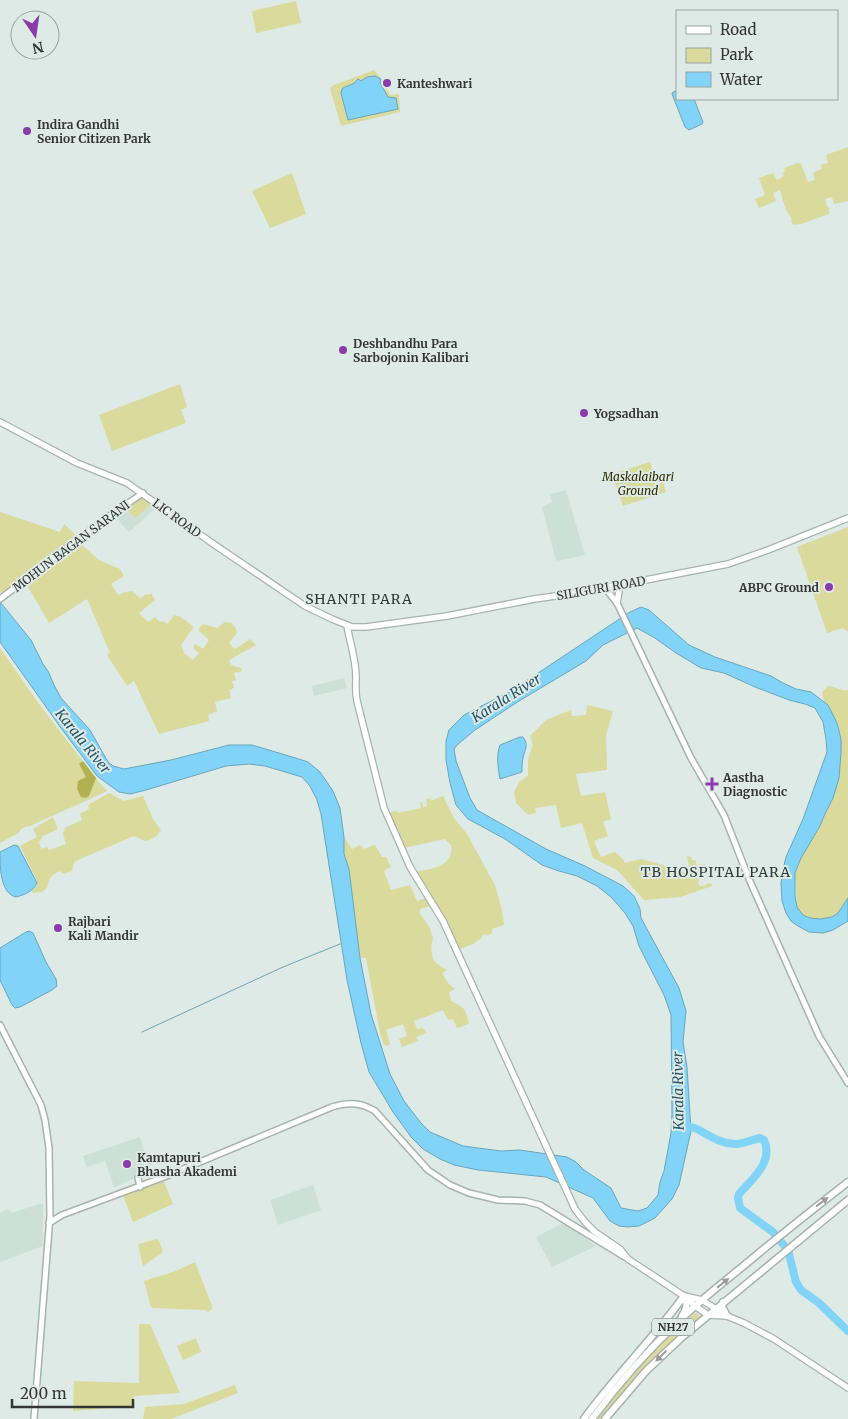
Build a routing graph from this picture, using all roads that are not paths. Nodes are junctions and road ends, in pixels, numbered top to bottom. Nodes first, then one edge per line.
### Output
1 (0, 422) edge
2 (142, 493) junction
3 (848, 518) edge
4 (620, 585) junction
5 (605, 588) junction
6 (1, 598) edge
7 (618, 605) junction
8 (347, 626) junction
9 (0, 1025) edge
10 (848, 1083) edge
11 (138, 1178) dead end
12 (848, 1182) edge
13 (140, 1186) junction
14 (848, 1200) edge
15 (50, 1208) junction
16 (62, 1215) junction
17 (49, 1223) junction
18 (628, 1258) junction
19 (684, 1296) junction
20 (702, 1300) junction
21 (723, 1302) junction
22 (695, 1306) junction
23 (716, 1308) junction
24 (708, 1315) junction
25 (727, 1316) junction
26 (678, 1321) junction
27 (848, 1388) edge
28 (34, 1419) edge
29 (584, 1419) edge
30 (592, 1419) edge
31 (605, 1419) edge

1 - 2 main road, LIC ROAD
2 - 6 street, MOHUN BAGAN SARANI
2 - 8 main road, LIC ROAD
3 - 4 main road, SILIGURI ROAD
4 - 5 main road, SILIGURI ROAD
4 - 7 main road
5 - 7 street
5 - 8 main road, SILIGURI ROAD
7 - 10 street
8 - 18 main road
9 - 15 street
11 - 13 street
20 -> 12 highway, NH27
13 - 16 street
13 - 18 street
14 - 21 highway, NH27
15 - 16 street
15 - 17 street
16 - 17 street
17 - 28 street
18 - 19 main road
19 - 20 main road
19 - 22 main road
19 - 26 highway
19 - 29 highway
20 - 22 highway, NH27
20 - 23 main road
21 - 23 highway, NH27
21 - 25 highway
22 - 24 main road
22 - 26 highway, NH27
23 - 24 highway, NH27
23 - 25 main road
24 - 25 main road
24 -> 31 highway, NH27
25 - 27 main road
26 - 30 highway, NH27

